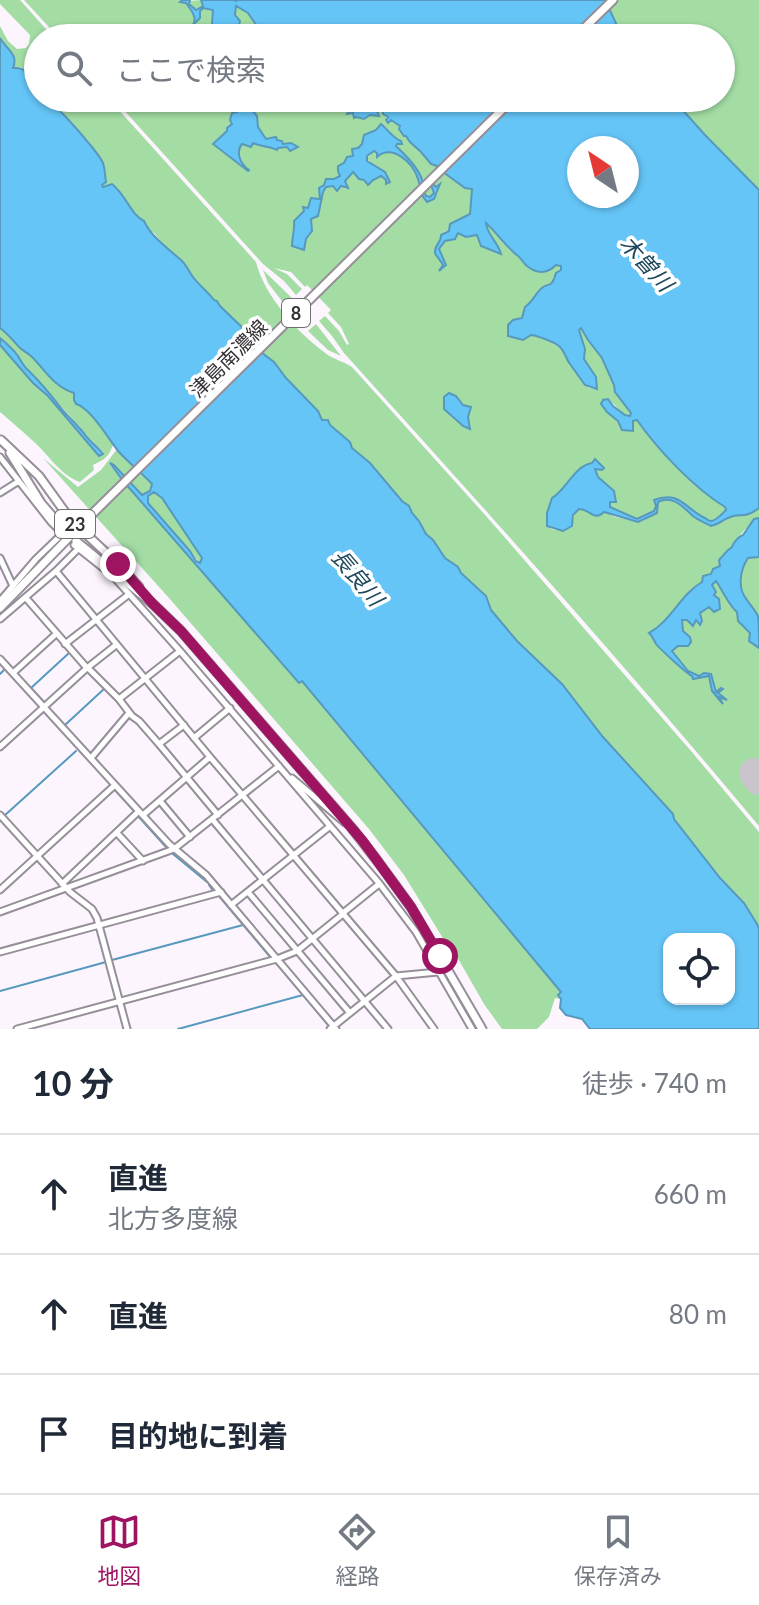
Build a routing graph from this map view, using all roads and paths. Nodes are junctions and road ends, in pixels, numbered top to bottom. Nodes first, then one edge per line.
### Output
1 (613, 0) edge
2 (588, 24) edge
3 (500, 112) edge
4 (1, 440) edge
5 (0, 458) edge
6 (19, 481) junction
7 (0, 493) edge
8 (79, 527) junction
9 (65, 535) junction
10 (76, 545) junction
11 (0, 558) edge
12 (56, 571) junction
13 (8, 575) junction
14 (0, 578) edge
15 (13, 586) junction
16 (128, 595) junction
17 (26, 598) junction
18 (0, 601) edge
19 (153, 604) junction
20 (0, 608) edge
21 (0, 619) edge
22 (95, 620) junction
23 (56, 634) junction
24 (65, 644) junction
25 (116, 645) junction
26 (180, 651) junction
27 (0, 659) edge
28 (88, 668) junction
29 (13, 673) junction
30 (145, 679) junction
31 (119, 699) junction
32 (44, 707) junction
33 (230, 708) junction
34 (129, 713) junction
35 (184, 725) junction
36 (194, 738) junction
37 (159, 744) junction
38 (0, 747) edge
39 (210, 757) junction
40 (91, 758) junction
41 (279, 766) junction
42 (187, 777) junction
43 (115, 785) junction
44 (243, 795) junction
45 (160, 801) junction
46 (141, 813) junction
47 (0, 815) edge
48 (215, 817) junction
49 (329, 827) junction
50 (351, 827) junction
51 (117, 833) junction
52 (190, 837) junction
53 (174, 849) junction
54 (294, 855) junction
55 (37, 856) junction
56 (143, 861) junction
57 (263, 880) junction
58 (379, 883) junction
59 (64, 886) junction
60 (0, 890) edge
61 (221, 892) junction
62 (248, 892) junction
63 (231, 905) junction
64 (0, 912) edge
65 (343, 914) junction
66 (99, 925) junction
67 (312, 939) junction
68 (297, 951) junction
69 (0, 952) edge
70 (277, 959) junction
71 (438, 972) junction
72 (396, 976) junction
73 (120, 1001) junction
74 (365, 1001) junction
75 (350, 1013) junction
76 (333, 1028) edge
77 (17, 1029) edge
78 (127, 1029) edge
79 (388, 1029) edge
80 (434, 1029) edge
81 (472, 1029) edge
82 (482, 1029) edge

1 - 2 main road
3 - 8 main road, 津島南濃線 / 8
4 - 8 main road, 23
4 - 9 main road
5 - 6 street
6 - 7 street
6 - 9 street
8 - 19 main road, 23
8 - 20 main road, 津島南濃線 / 8
9 - 15 street
10 - 12 street
10 - 16 street
10 - 19 main road
11 - 13 street
12 - 17 street
12 - 22 street
13 - 14 street
13 - 15 street
15 - 18 street
16 - 22 street
16 - 26 street
17 - 21 street
17 - 23 street
19 - 50 main road, 23
22 - 24 street
22 - 25 street
23 - 24 street
23 - 29 street
24 - 28 street
25 - 28 street
25 - 30 street
26 - 30 street
26 - 33 street
27 - 29 street
28 - 31 street
28 - 32 street
29 - 32 street
30 - 31 street
30 - 35 street
31 - 34 street
32 - 38 street
32 - 40 street
33 - 36 street
33 - 41 street
34 - 37 street
34 - 40 street
35 - 36 street
35 - 37 street
36 - 39 street
37 - 42 street
39 - 42 street
39 - 44 street
40 - 43 street
41 - 44 street
41 - 49 street
41 - 50 street
42 - 45 street
42 - 48 street
43 - 46 street
43 - 55 street
44 - 48 street
44 - 54 street
45 - 46 street
45 - 52 street
46 - 51 street
46 - 53 street
47 - 55 street
48 - 52 street
48 - 57 street
49 - 54 street
49 - 58 street
50 - 82 main road, 23
51 - 56 street
51 - 59 street
52 - 53 street
53 - 56 street
53 - 61 street
54 - 57 street
54 - 65 street
55 - 59 street
55 - 60 street
56 - 59 street
57 - 62 street
57 - 67 street
58 - 65 street
58 - 71 street
59 - 64 street
59 - 66 street
61 - 63 street
61 - 66 street
62 - 63 street
62 - 68 street
63 - 70 street
65 - 67 street
65 - 72 street
66 - 69 street
66 - 73 street
67 - 68 street
67 - 74 street
68 - 70 street
68 - 75 street
70 - 73 street
70 - 76 street
71 - 72 street
71 - 81 street
72 - 74 street
72 - 80 street
73 - 77 street
73 - 78 street
74 - 75 street
74 - 79 street
75 - 76 street

